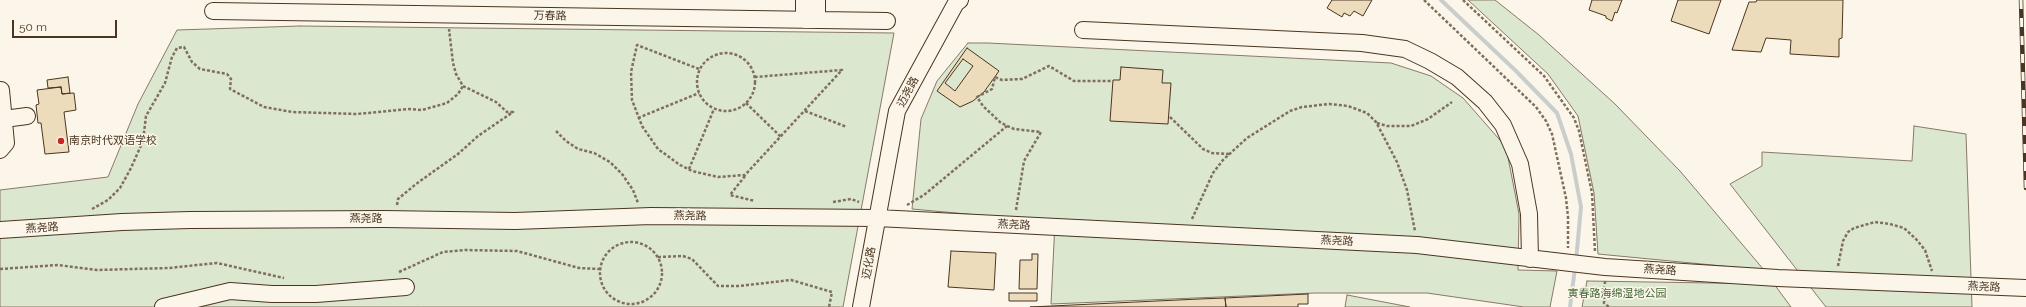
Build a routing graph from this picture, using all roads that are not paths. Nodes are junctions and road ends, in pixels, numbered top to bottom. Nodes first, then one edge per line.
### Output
1 (804, 0) edge
2 (817, 0) edge
3 (960, 0) edge
4 (217, 6) edge
5 (356, 7) edge
6 (810, 20) junction
7 (887, 21) dead end
8 (1083, 30) dead end
9 (1, 90) dead end
10 (27, 116) dead end
11 (4, 118) junction
12 (0, 150) edge
13 (878, 211) junction
14 (0, 230) edge
15 (1530, 259) junction
16 (406, 287) dead end
17 (2026, 288) edge
18 (163, 307) edge
19 (861, 307) edge

1 - 6 street
2 - 6 street
3 - 13 street, 迈尧路
4 - 5 street, 万春路
5 - 6 street, 万春路
6 - 7 street, 万春路
8 - 15 street
9 - 11 street
10 - 11 street
11 - 12 street
13 - 14 street, 燕尧路
13 - 15 street, 燕尧路
13 - 19 street, 迈化路
15 - 17 street, 燕尧路
16 - 18 street

